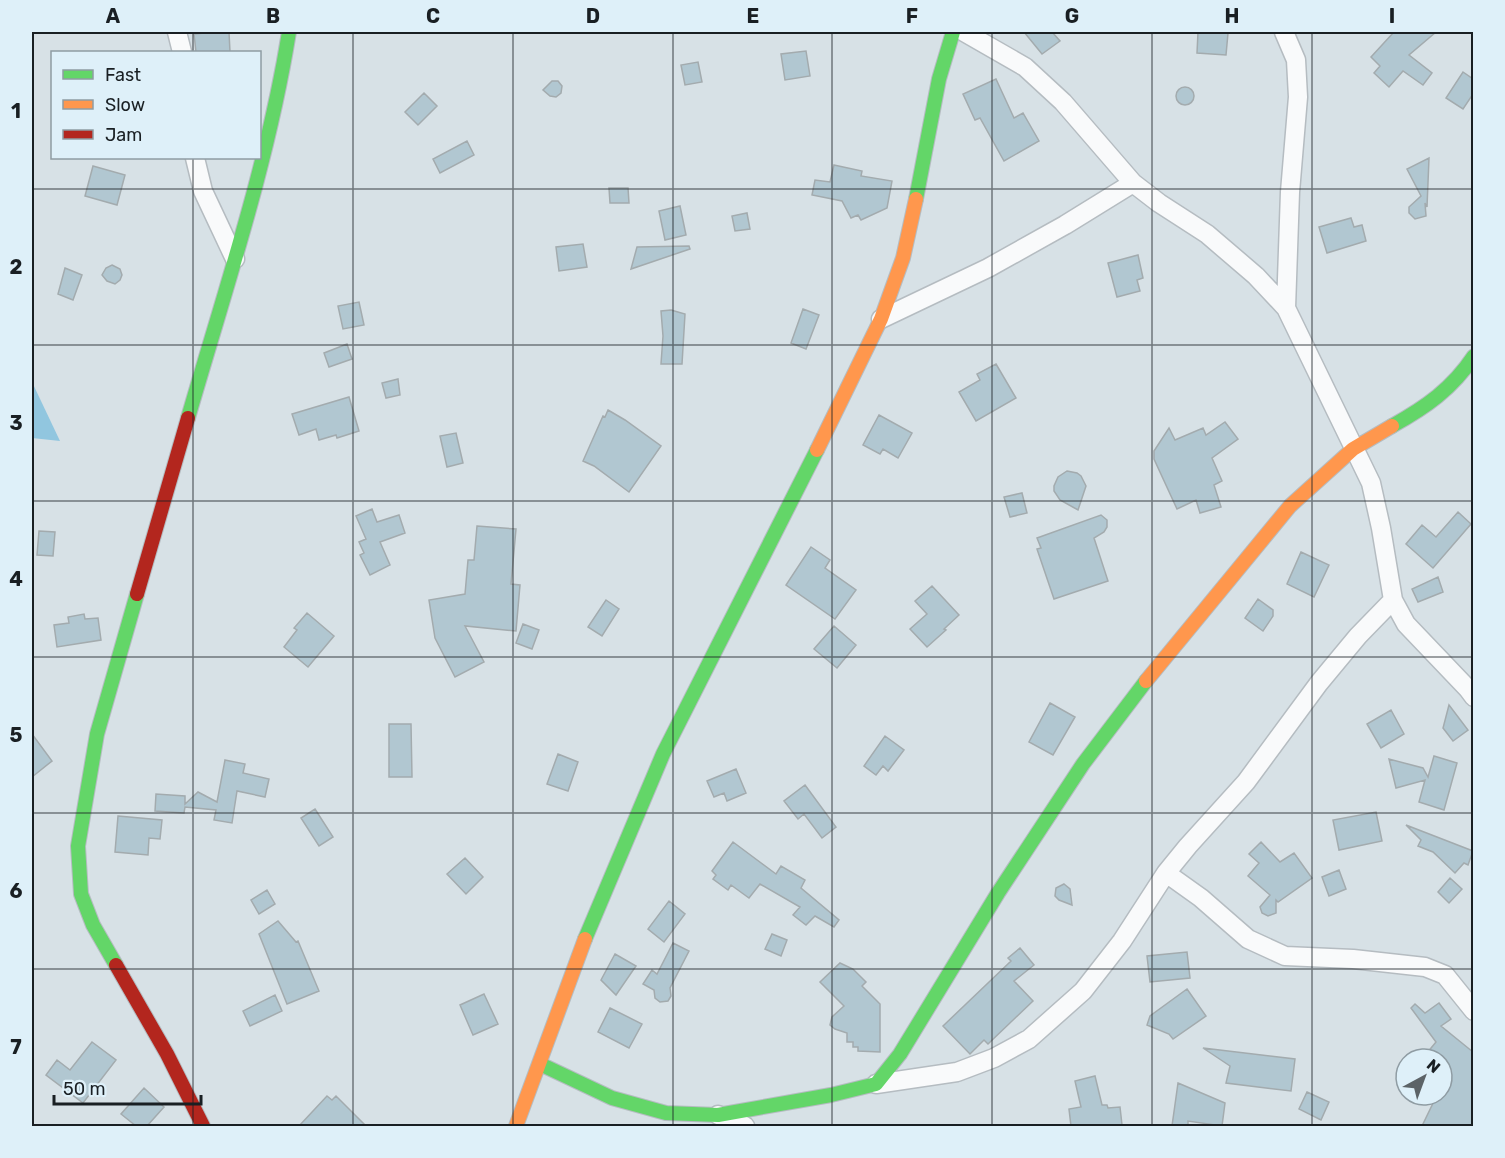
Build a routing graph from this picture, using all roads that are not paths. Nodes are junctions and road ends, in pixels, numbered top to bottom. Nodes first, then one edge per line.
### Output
1 (177, 32) edge
2 (289, 32) edge
3 (953, 32) edge
4 (963, 32) edge
5 (1284, 32) edge
6 (182, 51) edge
7 (195, 159) edge
8 (1133, 183) junction
9 (235, 259) junction
10 (1287, 308) junction
11 (880, 319) junction
12 (1473, 356) edge
13 (1353, 449) junction
14 (1393, 600) junction
15 (1473, 698) edge
16 (1166, 873) junction
17 (1473, 1011) edge
18 (540, 1064) junction
19 (876, 1084) junction
20 (718, 1116) junction
21 (203, 1126) edge
22 (516, 1126) edge
23 (745, 1126) edge

1 - 6 street
2 - 9 street
3 - 11 street
4 - 8 street
5 - 10 street
7 - 9 street
8 - 10 street
8 - 11 street
9 - 21 street
10 - 13 street
11 - 18 street
12 - 13 street
13 - 14 street
13 - 19 street
14 - 15 street
14 - 16 street
16 - 17 street
16 - 19 street
18 - 20 street
18 - 22 street
19 - 20 street
20 - 23 street

